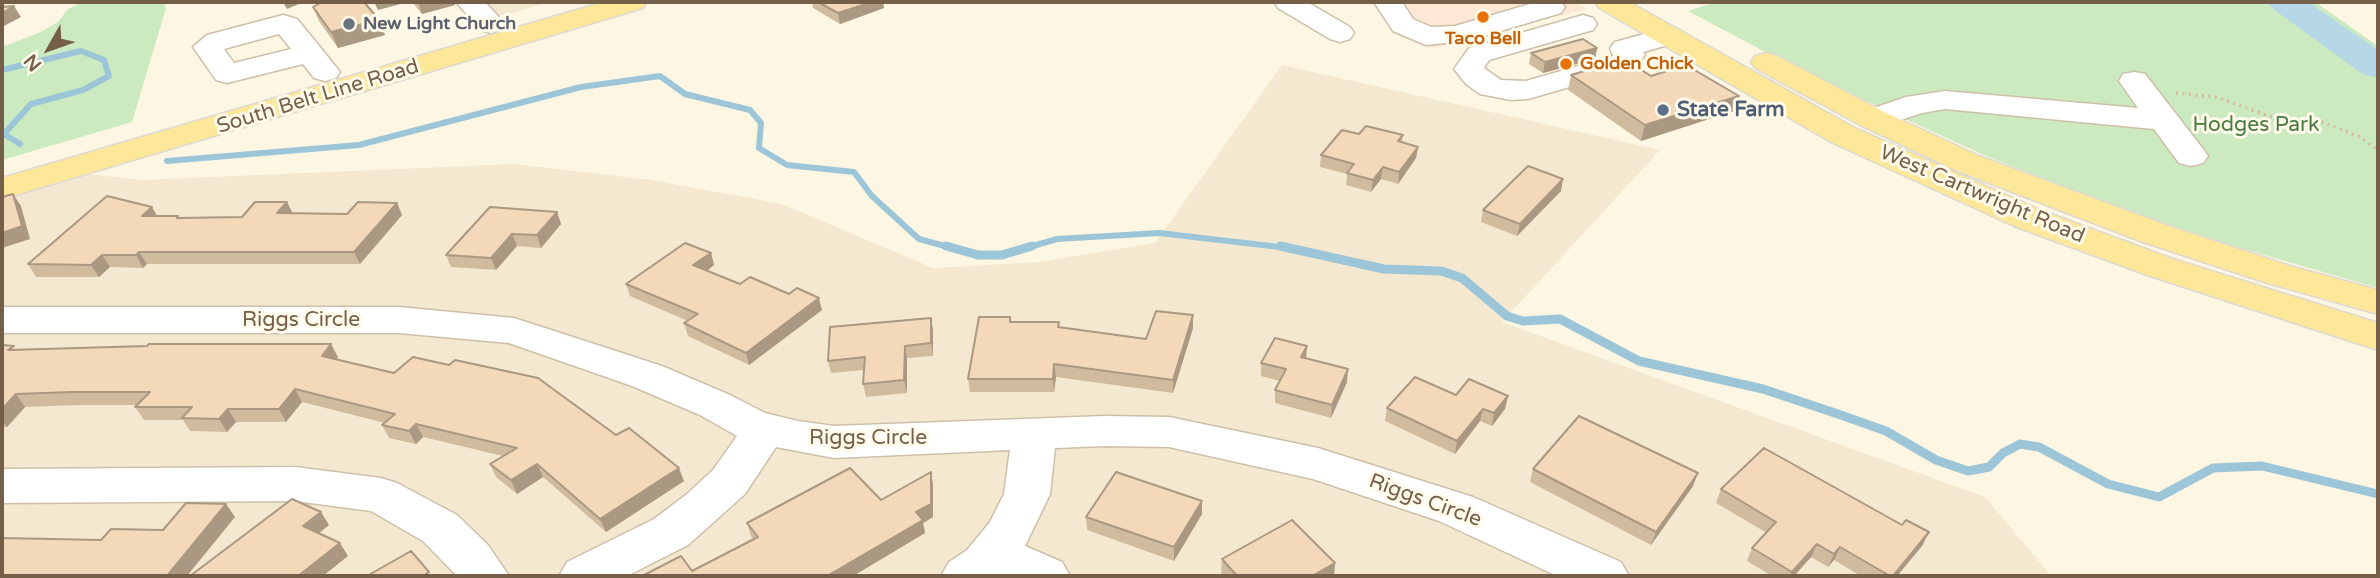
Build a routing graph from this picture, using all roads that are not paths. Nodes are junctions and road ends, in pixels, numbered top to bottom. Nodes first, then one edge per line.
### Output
1 (470, 2) edge
2 (568, 2) edge
3 (633, 2) edge
4 (1288, 2) edge
5 (1388, 2) edge
6 (1408, 2) edge
7 (1418, 2) edge
8 (1609, 2) edge
9 (1655, 2) edge
10 (1547, 4) edge
11 (491, 24) junction
12 (1583, 24) junction
13 (1340, 33) dead end
14 (1669, 36) junction
15 (1625, 48) junction
16 (324, 72) junction
17 (2137, 85) road end
18 (2163, 120) junction
19 (1858, 127) junction
20 (2191, 156) dead end
21 (2, 168) edge
22 (2, 189) edge
23 (2378, 302) edge
24 (2, 320) edge
25 (2378, 337) edge
26 (765, 428) junction
27 (1034, 435) junction
28 (2, 486) edge
29 (979, 564) edge
30 (484, 576) edge
31 (584, 576) edge
32 (1045, 576) edge
33 (1604, 576) edge

1 - 11 street
2 - 11 main road, South Belt Line Road
3 - 16 main road, South Belt Line Road
4 - 13 street
5 - 10 street
6 - 7 street
8 - 14 main road, West Cartwright Road
9 - 19 main road, West Cartwright Road
10 - 12 street
11 - 16 main road, South Belt Line Road
12 - 15 street
12 - 15 street
14 - 15 street
14 - 19 main road, West Cartwright Road
16 - 16 street
16 - 21 main road, South Belt Line Road
16 - 22 main road, South Belt Line Road
17 - 18 street
18 - 19 street
18 - 20 street
19 - 23 main road, West Cartwright Road
19 - 25 main road, West Cartwright Road
24 - 26 street, Riggs Circle
26 - 27 street, Riggs Circle
26 - 31 street
27 - 29 street
27 - 33 street, Riggs Circle
28 - 30 street
29 - 32 street

